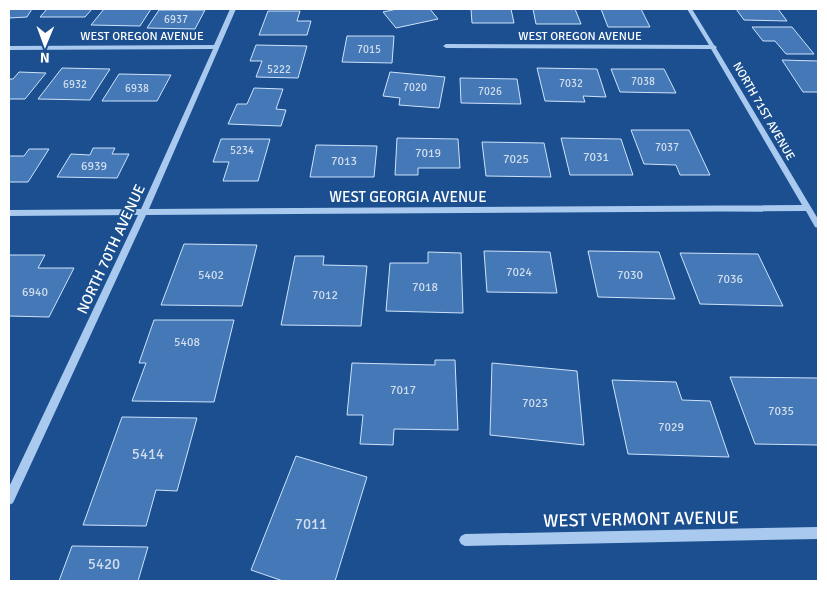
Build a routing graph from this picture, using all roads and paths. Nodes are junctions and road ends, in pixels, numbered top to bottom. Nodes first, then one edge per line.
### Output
1 (233, 9) edge
2 (690, 9) edge
3 (446, 46) dead end
4 (215, 47) junction
5 (9, 48) edge
6 (714, 48) junction
7 (808, 208) junction
8 (143, 213) junction
9 (9, 214) edge
10 (818, 226) edge
11 (9, 499) edge
12 (818, 533) edge
13 (465, 540) dead end

1 - 4 street, NORTH 70TH AVENUE
2 - 6 street, NORTH 71ST AVENUE
3 - 6 street, WEST OREGON AVENUE
4 - 5 street, WEST OREGON AVENUE
4 - 8 street, NORTH 70TH AVENUE
6 - 7 street, NORTH 71ST AVENUE
7 - 8 street, WEST GEORGIA AVENUE
7 - 10 street, NORTH 71ST AVENUE
8 - 9 street, WEST GEORGIA AVENUE
8 - 11 street, NORTH 70TH AVENUE
12 - 13 street, WEST VERMONT AVENUE

